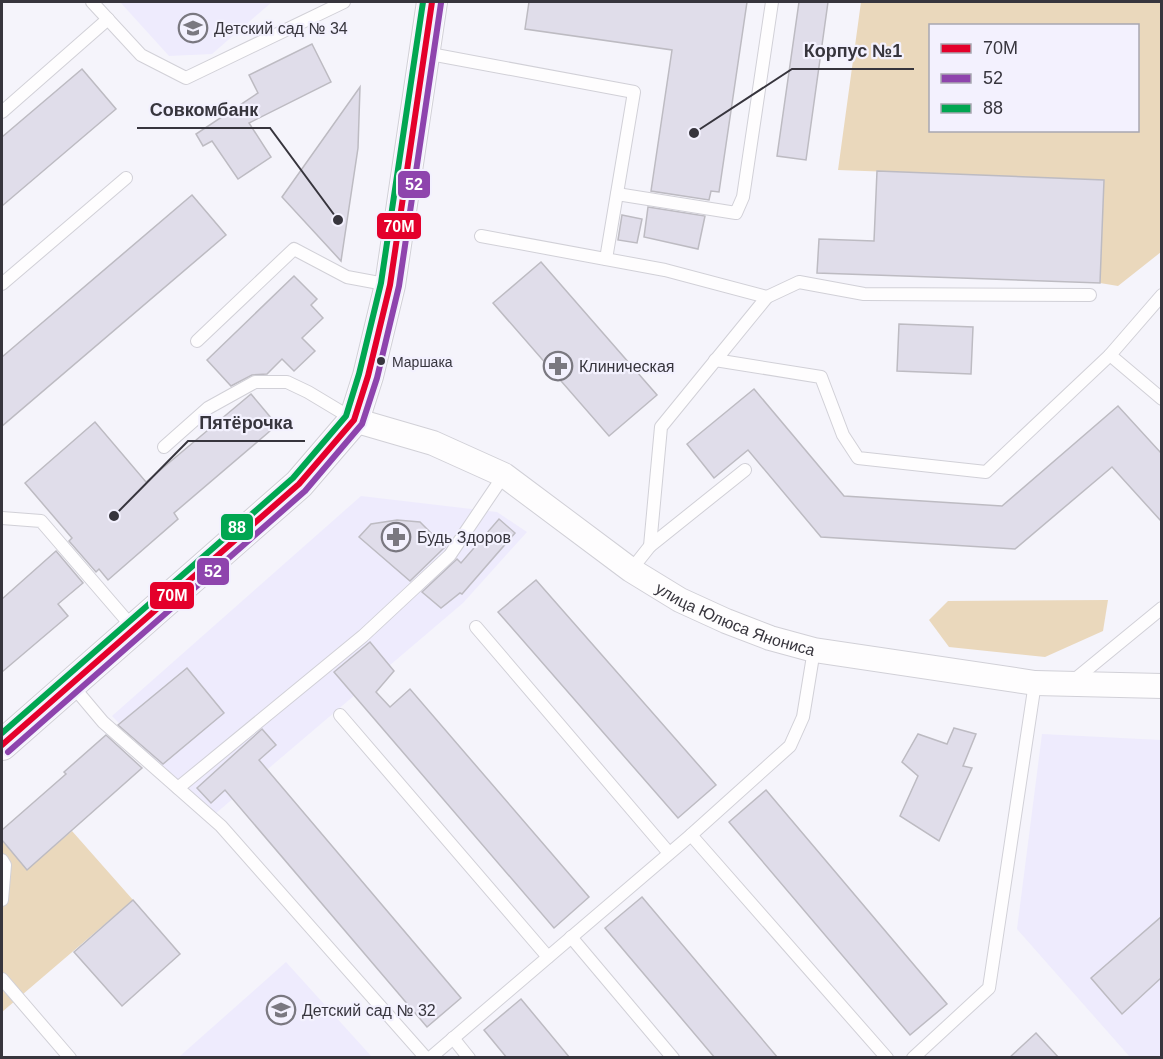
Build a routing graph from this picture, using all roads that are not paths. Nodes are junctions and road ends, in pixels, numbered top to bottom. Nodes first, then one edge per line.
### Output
1 (92, 2) edge
2 (344, 2) edge
3 (432, 2) edge
4 (772, 2) edge
5 (108, 19) junction
6 (424, 53) junction
7 (2, 112) edge
8 (126, 178) dead end
9 (617, 194) junction
10 (481, 236) dead end
11 (606, 259) junction
12 (2, 284) edge
13 (390, 285) junction
14 (1090, 295) dead end
15 (1161, 296) edge
16 (767, 297) junction
17 (198, 341) dead end
18 (1110, 355) junction
19 (715, 360) junction
20 (1161, 399) edge
21 (354, 420) junction
22 (164, 447) dead end
23 (745, 470) dead end
24 (504, 475) junction
25 (2, 518) edge
26 (650, 546) junction
27 (631, 570) junction
28 (1161, 608) edge
29 (476, 627) dead end
30 (134, 628) junction
31 (814, 650) junction
32 (1035, 683) junction
33 (71, 684) junction
34 (1070, 684) junction
35 (1161, 686) edge
36 (340, 715) dead end
37 (2, 745) edge
38 (177, 788) junction
39 (691, 835) junction
40 (669, 853) junction
41 (2, 860) edge
42 (2, 900) edge
43 (571, 937) junction
44 (548, 957) junction
45 (2, 979) edge
46 (453, 1038) junction
47 (70, 1058) edge
48 (428, 1058) edge
49 (469, 1058) edge
50 (673, 1058) edge
51 (886, 1058) edge
52 (913, 1058) edge

1 - 5 lane
2 - 5 lane
3 - 6 street
4 - 9 lane
5 - 7 lane
6 - 9 lane
6 - 13 street
8 - 12 lane
9 - 11 lane
10 - 11 lane
11 - 16 lane
13 - 17 lane
13 - 21 street
14 - 16 lane
15 - 18 lane
16 - 19 lane
18 - 19 lane
18 - 20 lane
19 - 26 lane
21 - 22 lane
21 - 24 street, улица Юлюса Янониса
21 - 30 street
23 - 26 lane
24 - 27 street, улица Юлюса Янониса
24 - 38 lane
25 - 30 lane
26 - 27 lane
27 - 31 street, улица Юлюса Янониса
28 - 34 lane
29 - 40 lane
30 - 33 street
31 - 32 street, улица Юлюса Янониса
31 - 39 lane
32 - 34 street, улица Юлюса Янониса
32 - 52 lane
33 - 37 street
33 - 38 lane
34 - 35 street, улица Юлюса Янониса
36 - 44 lane
38 - 48 lane
39 - 40 lane
39 - 51 lane
40 - 43 lane
41 - 42 lane
43 - 44 lane
43 - 50 lane
44 - 46 lane
45 - 47 lane
46 - 48 lane
46 - 49 lane

